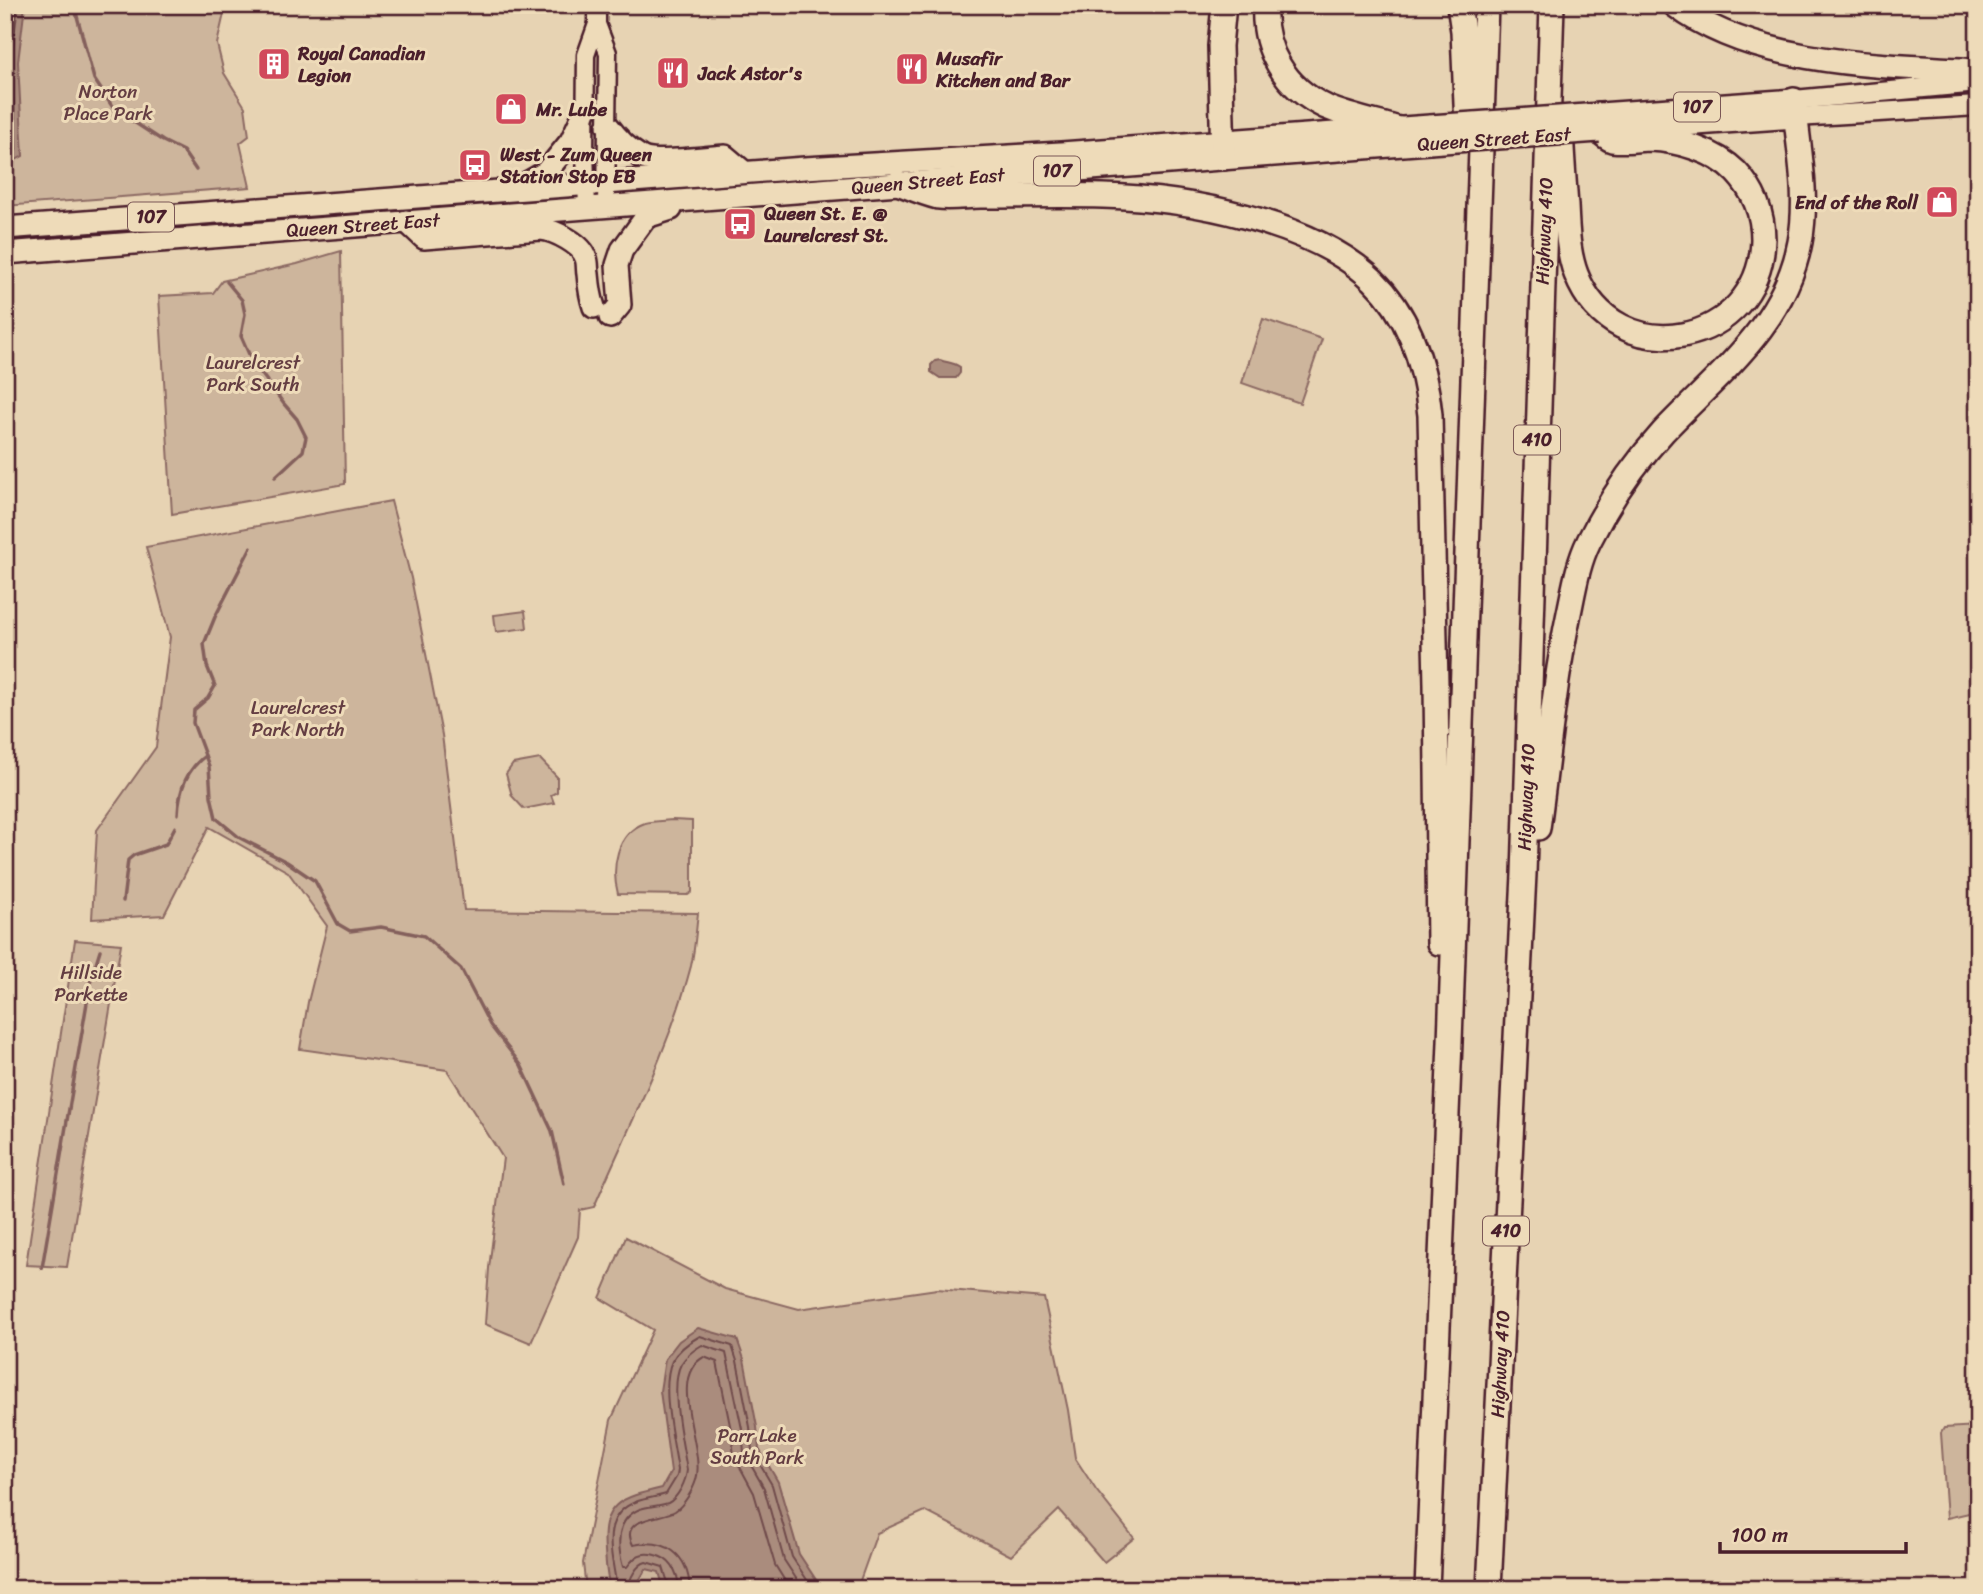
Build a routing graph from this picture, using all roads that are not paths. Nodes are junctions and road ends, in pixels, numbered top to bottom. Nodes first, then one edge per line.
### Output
1 (597, 5) edge
2 (1224, 5) edge
3 (1265, 5) edge
4 (1460, 5) edge
5 (1486, 5) edge
6 (1552, 5) edge
7 (1675, 5) edge
8 (597, 24) junction
9 (1550, 50) junction
10 (1978, 71) edge
11 (1978, 83) edge
12 (1978, 106) edge
13 (1795, 108) junction
14 (585, 111) junction
15 (1600, 123) junction
16 (608, 126) junction
17 (1399, 129) junction
18 (1430, 135) junction
19 (1223, 150) junction
20 (744, 172) junction
21 (597, 183) junction
22 (898, 183) junction
23 (514, 190) junction
24 (701, 199) junction
25 (1478, 206) junction
26 (597, 207) junction
27 (405, 221) junction
28 (5, 229) edge
29 (5, 253) edge
30 (1524, 874) junction
31 (1450, 1042) junction
32 (1427, 1589) edge
33 (1489, 1589) edge

1 - 8 street
2 - 19 highway
3 - 17 highway
4 - 25 highway
5 - 25 highway
6 - 9 highway, Highway 410 / 410
7 - 10 highway
8 - 14 street
8 - 16 street
9 - 15 highway
9 - 30 highway, Highway 410 / 410
11 - 13 main road, Queen Street East
12 - 13 main road, Queen Street East
13 - 15 main road, Queen Street East
13 - 30 highway
14 - 21 street
14 - 23 main road
15 - 18 main road, Queen Street East / 107, bridge
16 - 20 main road
16 - 21 street
17 - 18 main road, Queen Street East / 107
17 - 19 main road, Queen Street East / 107
18 - 19 main road, Queen Street East / 107
19 - 20 main road, Queen Street East / 107
19 - 22 main road, Queen Street East / 107
20 - 21 main road, Queen Street East / 107
21 - 23 main road, Queen Street East / 107
21 - 26 street
22 - 24 main road, Queen Street East / 107
22 - 31 highway
23 - 28 main road, Queen Street East / 107
24 - 26 main road, Queen Street East / 107
24 - 27 main road
25 - 31 highway
26 - 27 main road, Queen Street East / 107
27 - 29 main road, Queen Street East / 107
30 - 33 highway, Highway 410 / 410
31 - 32 highway

